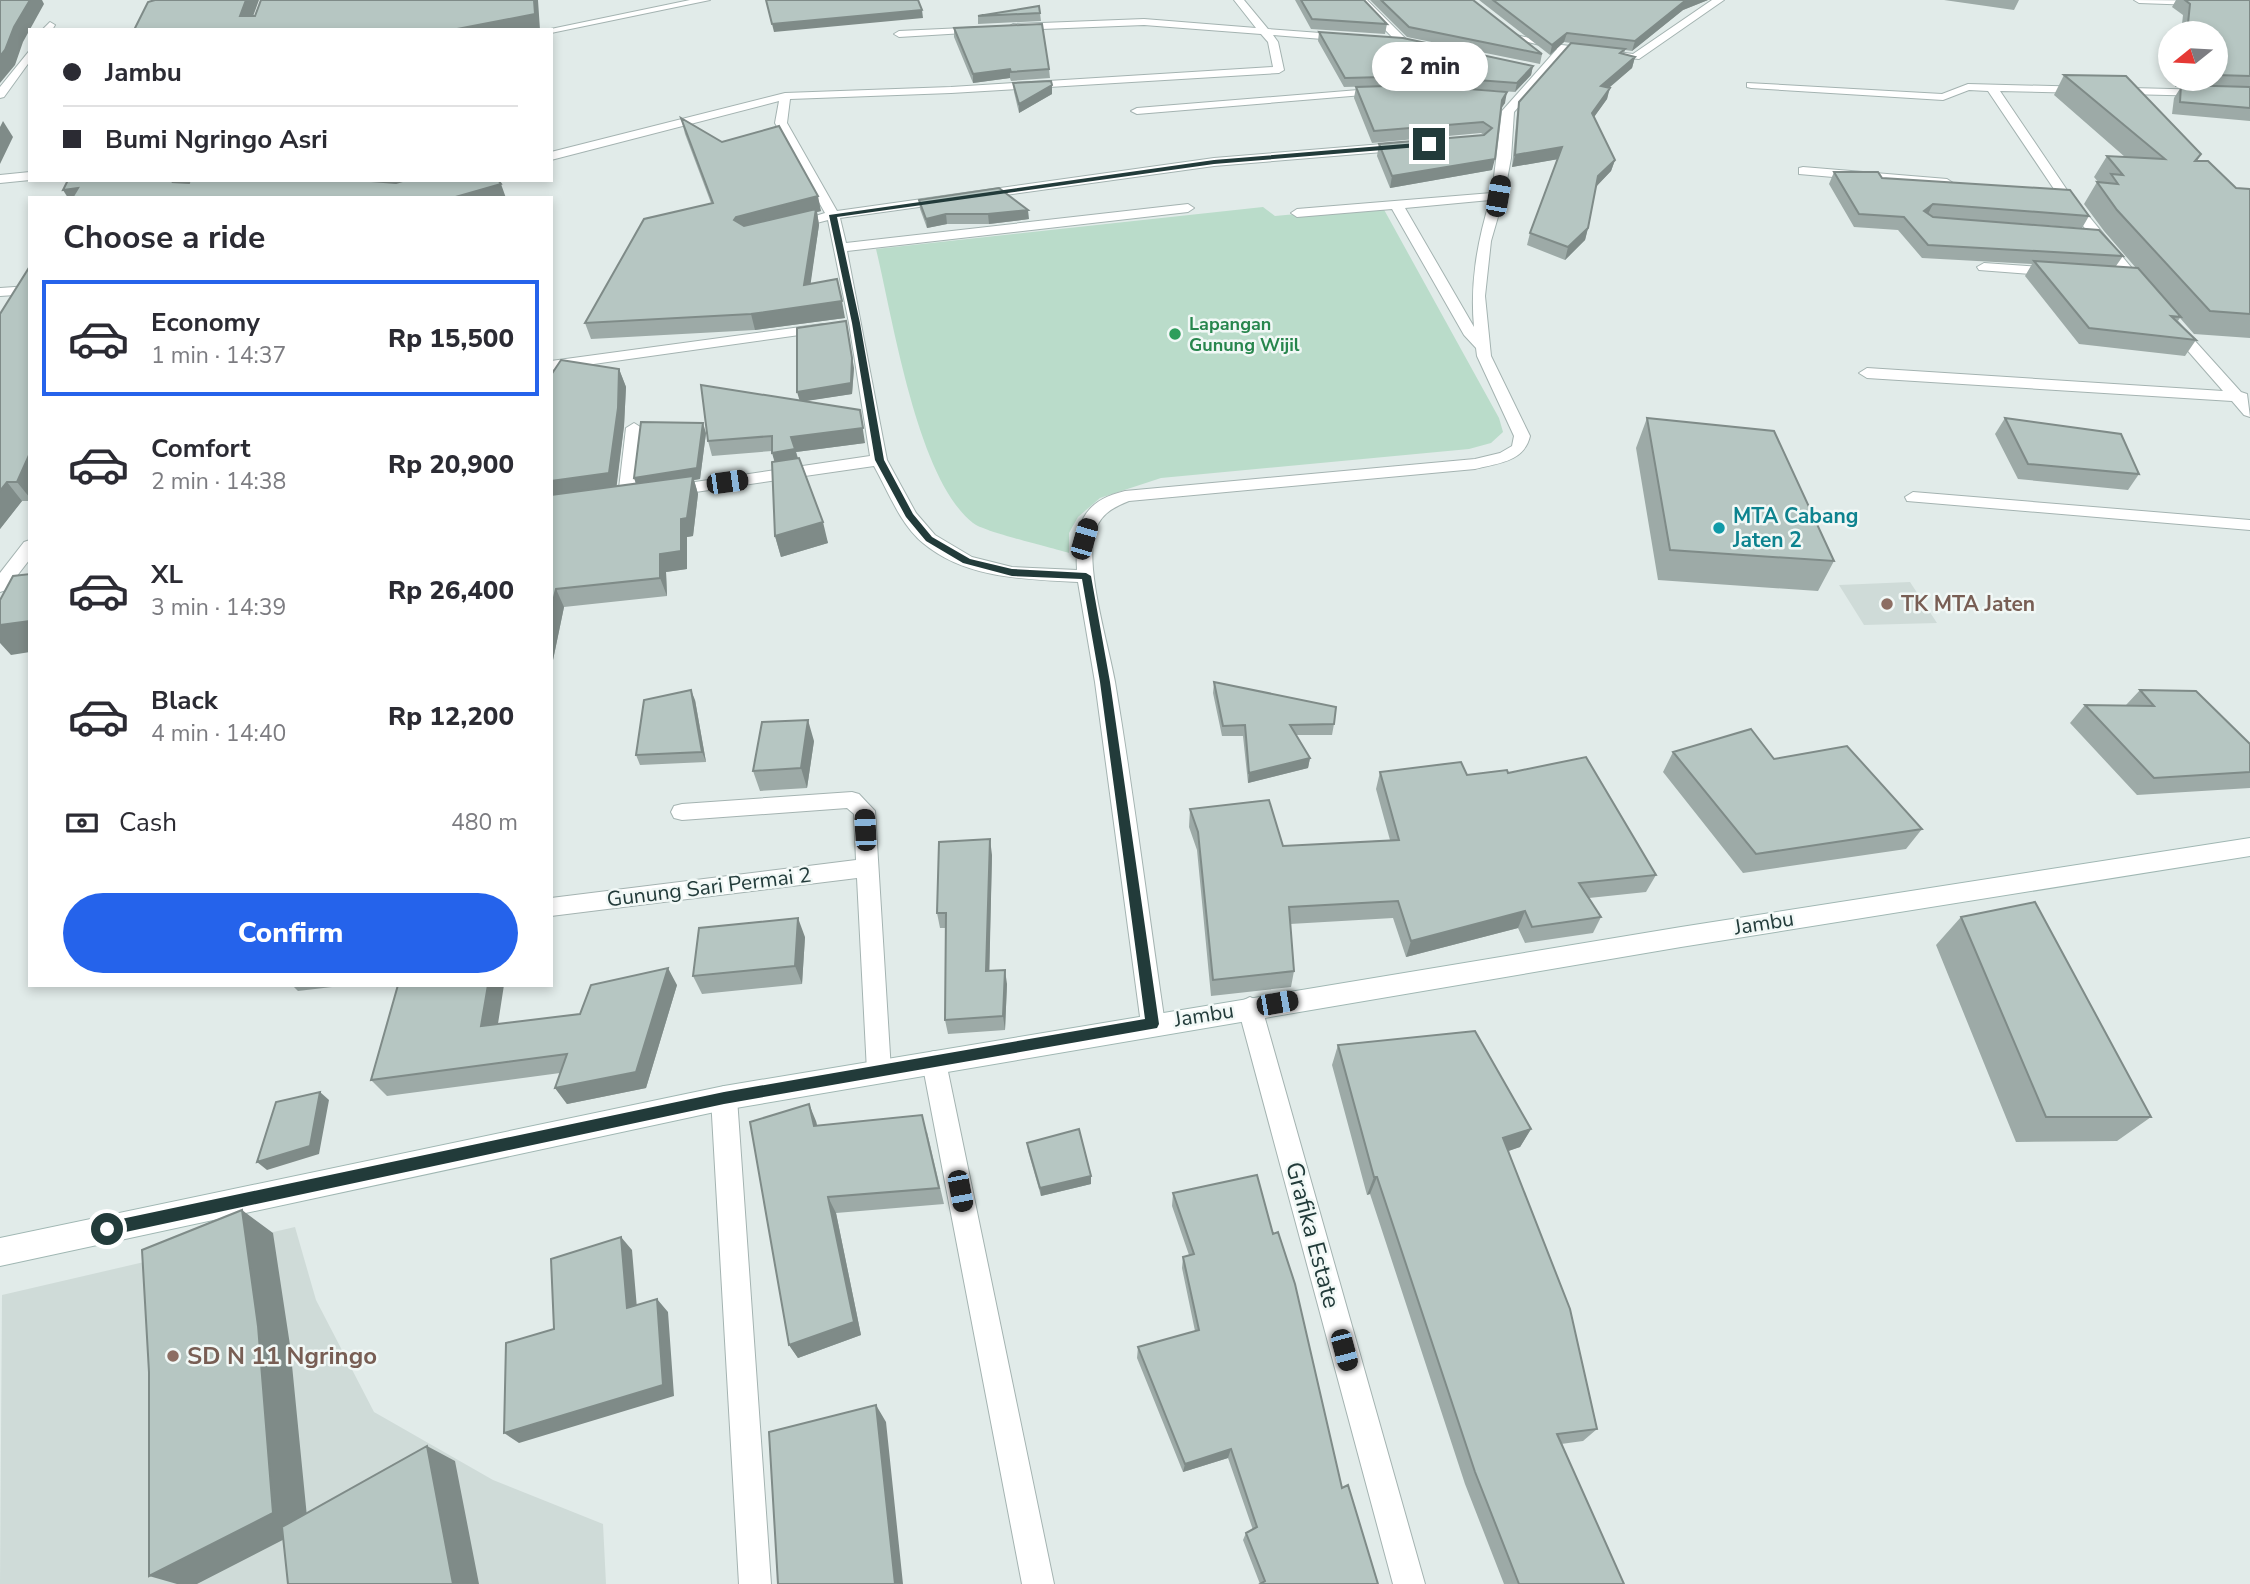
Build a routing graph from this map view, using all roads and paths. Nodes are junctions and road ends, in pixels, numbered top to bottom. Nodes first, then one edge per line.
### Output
1 (705, 0) edge
2 (1239, 0) edge
3 (1361, 0) edge
4 (1719, 0) edge
5 (2139, 0) edge
6 (2250, 5) edge
7 (1225, 14) edge
8 (1001, 28) edge
9 (989, 29) edge
10 (553, 30) edge
11 (1266, 33) junction
12 (899, 34) dead end
13 (1361, 38) edge
14 (1388, 40) edge
15 (1564, 48) junction
16 (28, 56) edge
17 (1542, 68) junction
18 (1286, 84) junction
19 (1751, 85) dead end
20 (1992, 88) junction
21 (1396, 90) edge
22 (2250, 94) edge
23 (0, 95) edge
24 (785, 96) junction
25 (1138, 111) dead end
26 (1416, 145) edge
27 (553, 155) edge
28 (1803, 171) dead end
29 (28, 176) edge
30 (0, 179) edge
31 (1960, 184) edge
32 (1498, 196) junction
33 (1396, 204) junction
34 (1188, 208) dead end
35 (1297, 213) dead end
36 (833, 215) junction
37 (774, 229) edge
38 (840, 248) junction
39 (1984, 267) dead end
40 (2066, 272) edge
41 (2112, 275) edge
42 (2131, 276) junction
43 (28, 290) edge
44 (0, 292) edge
45 (2148, 297) edge
46 (2165, 317) edge
47 (856, 323) junction
48 (1482, 346) junction
49 (553, 366) edge
50 (1867, 373) dead end
51 (2242, 397) edge
52 (2250, 411) edge
53 (634, 428) dead end
54 (879, 460) junction
55 (1913, 496) dead end
56 (2250, 525) edge
57 (28, 549) edge
58 (1086, 576) junction
59 (0, 588) edge
60 (20, 588) edge
61 (682, 811) dead end
62 (2250, 846) edge
63 (867, 868) junction
64 (553, 907) edge
65 (1250, 1008) junction
66 (1153, 1024) junction
67 (934, 1062) junction
68 (878, 1072) junction
69 (724, 1098) junction
70 (0, 1252) edge
71 (755, 1584) edge
72 (1038, 1584) edge
73 (1409, 1584) edge

1 - 10 street
2 - 11 street
3 - 14 street
4 - 15 street
5 - 6 street
7 - 8 street
7 - 11 street
9 - 12 street
11 - 13 street
11 - 18 street
15 - 17 street
15 - 17 street
16 - 23 street
17 - 32 street
18 - 21 street
18 - 24 street
18 - 25 street
19 - 20 street
20 - 22 street
20 - 42 street
24 - 27 street
24 - 36 street
26 - 36 street
28 - 31 street
29 - 30 street
32 - 33 street
32 - 48 street
33 - 35 street
33 - 48 street
34 - 38 street
36 - 37 street
36 - 38 street
38 - 47 street
39 - 40 street
41 - 42 street
42 - 45 street
43 - 44 street
46 - 51 street
47 - 49 street
47 - 54 street
48 - 58 street
50 - 51 street
51 - 52 street
53 - 54 street
54 - 58 street
55 - 56 street
57 - 59 street
58 - 66 street
59 - 60 street
61 - 63 street
62 - 65 street, Jambu
63 - 64 street, Gunung Sari Permai 2
63 - 68 street
65 - 66 street, Jambu
65 - 73 street, Grafika Estate
66 - 67 street, Jambu
67 - 68 street, Jambu
67 - 72 street
68 - 69 street, Jambu
69 - 70 street, Jambu
69 - 71 street

